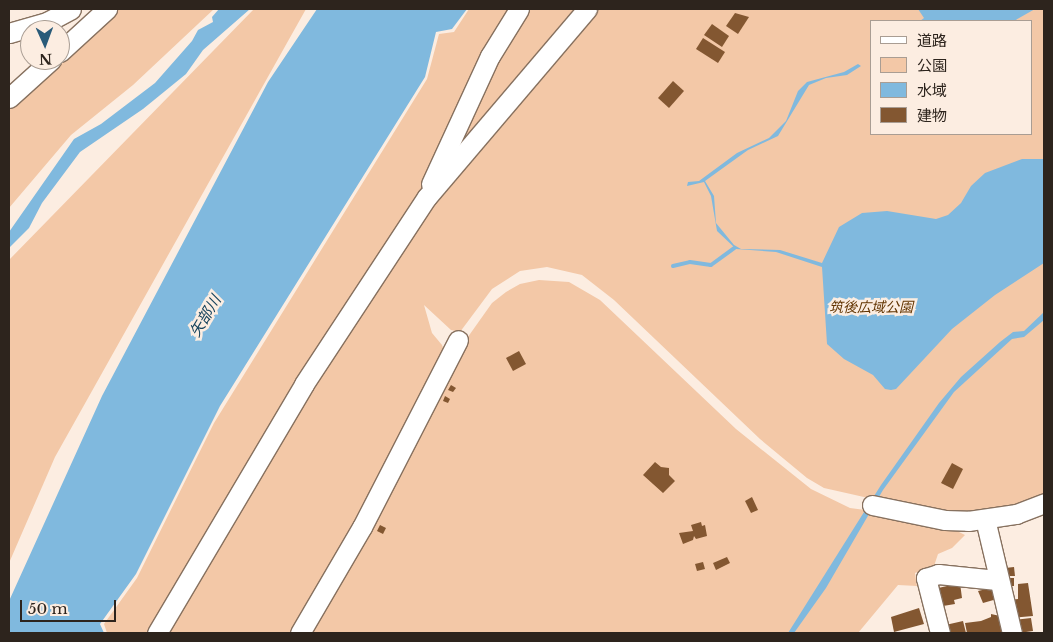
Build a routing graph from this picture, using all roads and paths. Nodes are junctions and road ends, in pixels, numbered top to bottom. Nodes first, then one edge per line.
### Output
1 (71, 9) edge
2 (107, 9) edge
3 (519, 9) edge
4 (587, 9) edge
5 (9, 33) edge
6 (70, 43) edge
7 (40, 70) edge
8 (9, 98) edge
9 (427, 197) junction
10 (458, 340) dead end
11 (1044, 503) edge
12 (872, 504) dead end
13 (985, 519) junction
14 (997, 580) junction
15 (157, 633) edge
16 (300, 633) edge
17 (940, 633) edge
18 (1012, 633) edge

1 - 5 street
2 - 6 street
3 - 9 street
4 - 9 street
7 - 8 street
9 - 15 street
10 - 16 street
11 - 13 street
12 - 13 street
13 - 14 street
14 - 17 street
14 - 18 street

